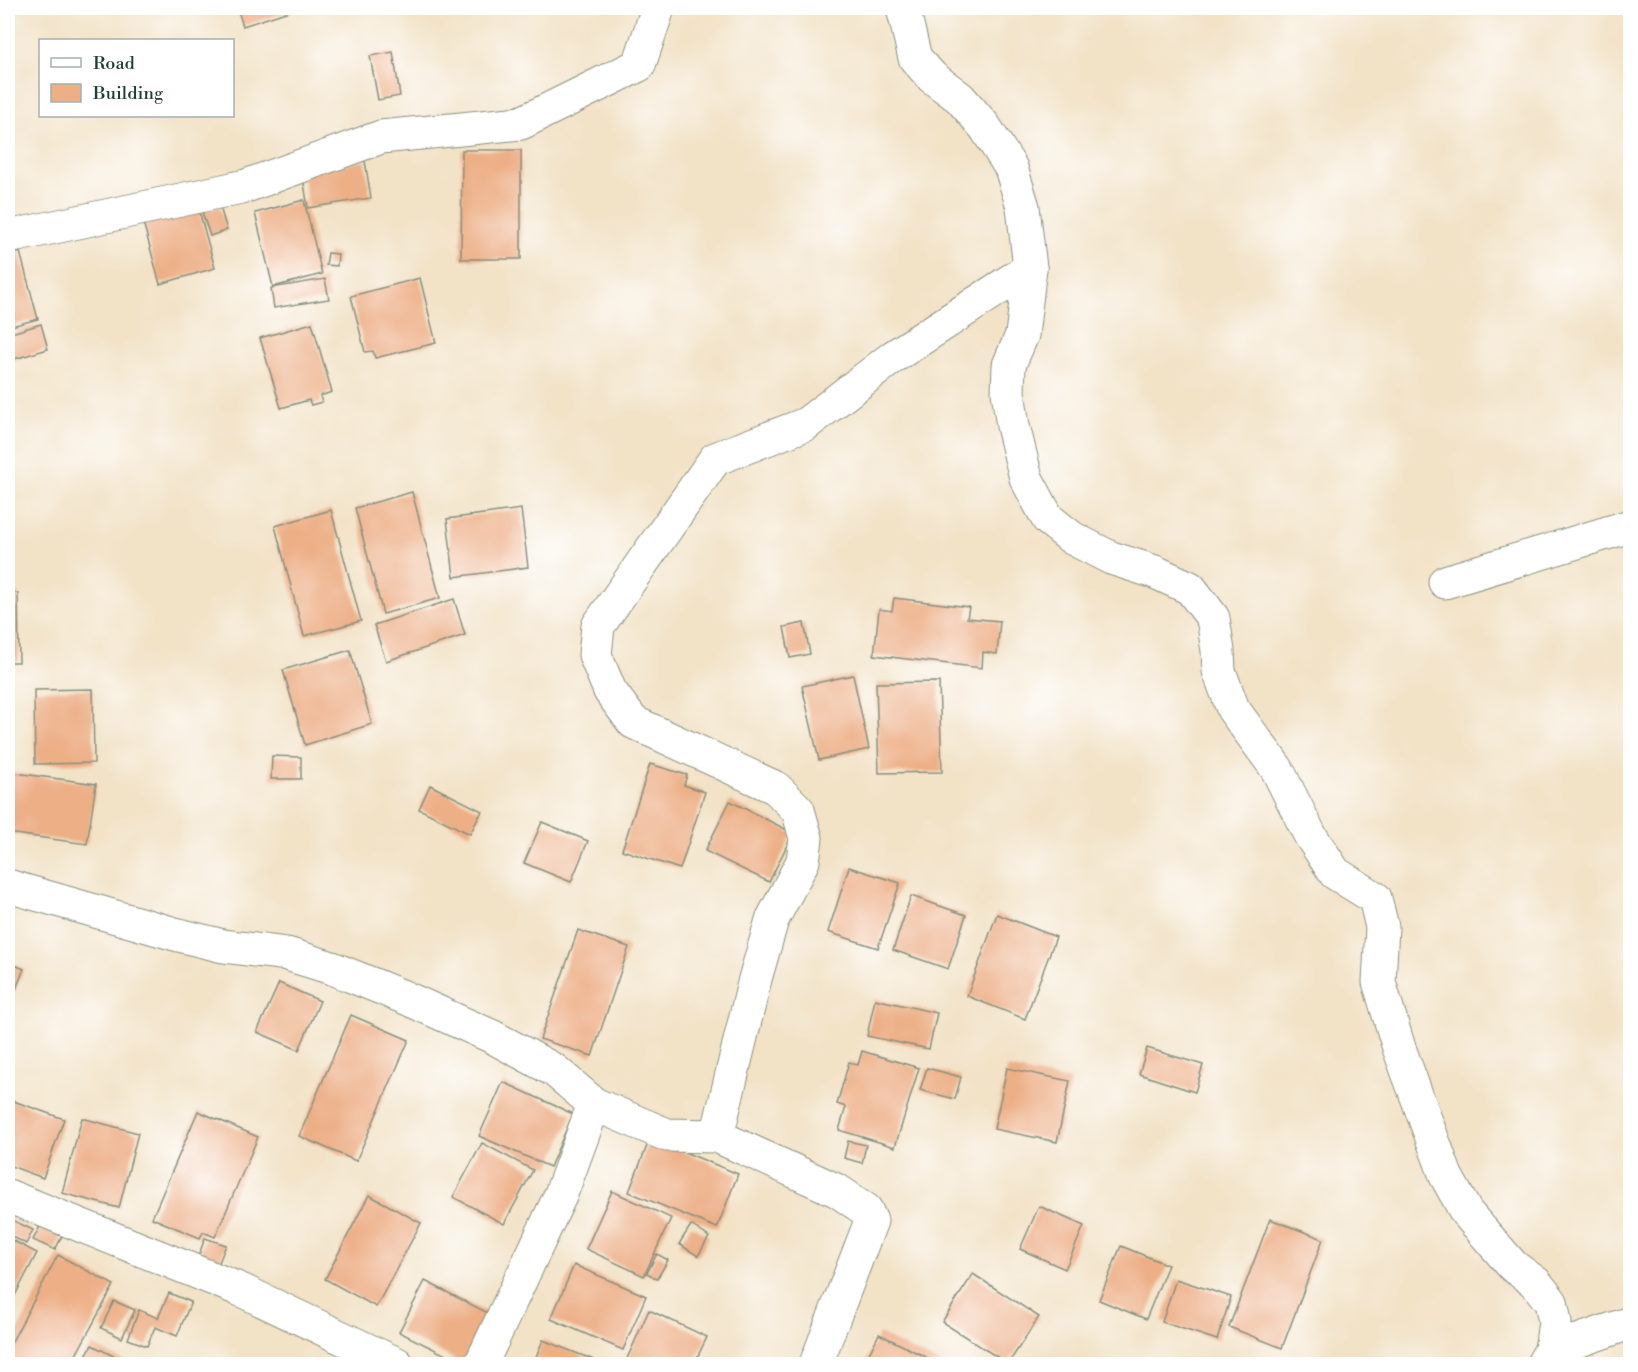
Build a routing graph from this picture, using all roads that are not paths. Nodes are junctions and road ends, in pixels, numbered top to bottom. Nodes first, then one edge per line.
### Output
1 (658, 8) edge
2 (903, 8) edge
3 (8, 237) edge
4 (1030, 268) junction
5 (1630, 526) edge
6 (1445, 582) dead end
7 (8, 886) edge
8 (594, 1104) junction
9 (717, 1136) junction
10 (8, 1196) edge
11 (1630, 1323) edge
12 (1547, 1357) edge
13 (397, 1365) edge
14 (481, 1365) edge
15 (816, 1365) edge

1 - 3 street
2 - 4 street
4 - 9 street
4 - 12 street
5 - 6 street
7 - 8 street
8 - 9 street
8 - 14 street
9 - 15 street
10 - 13 street
11 - 12 street

